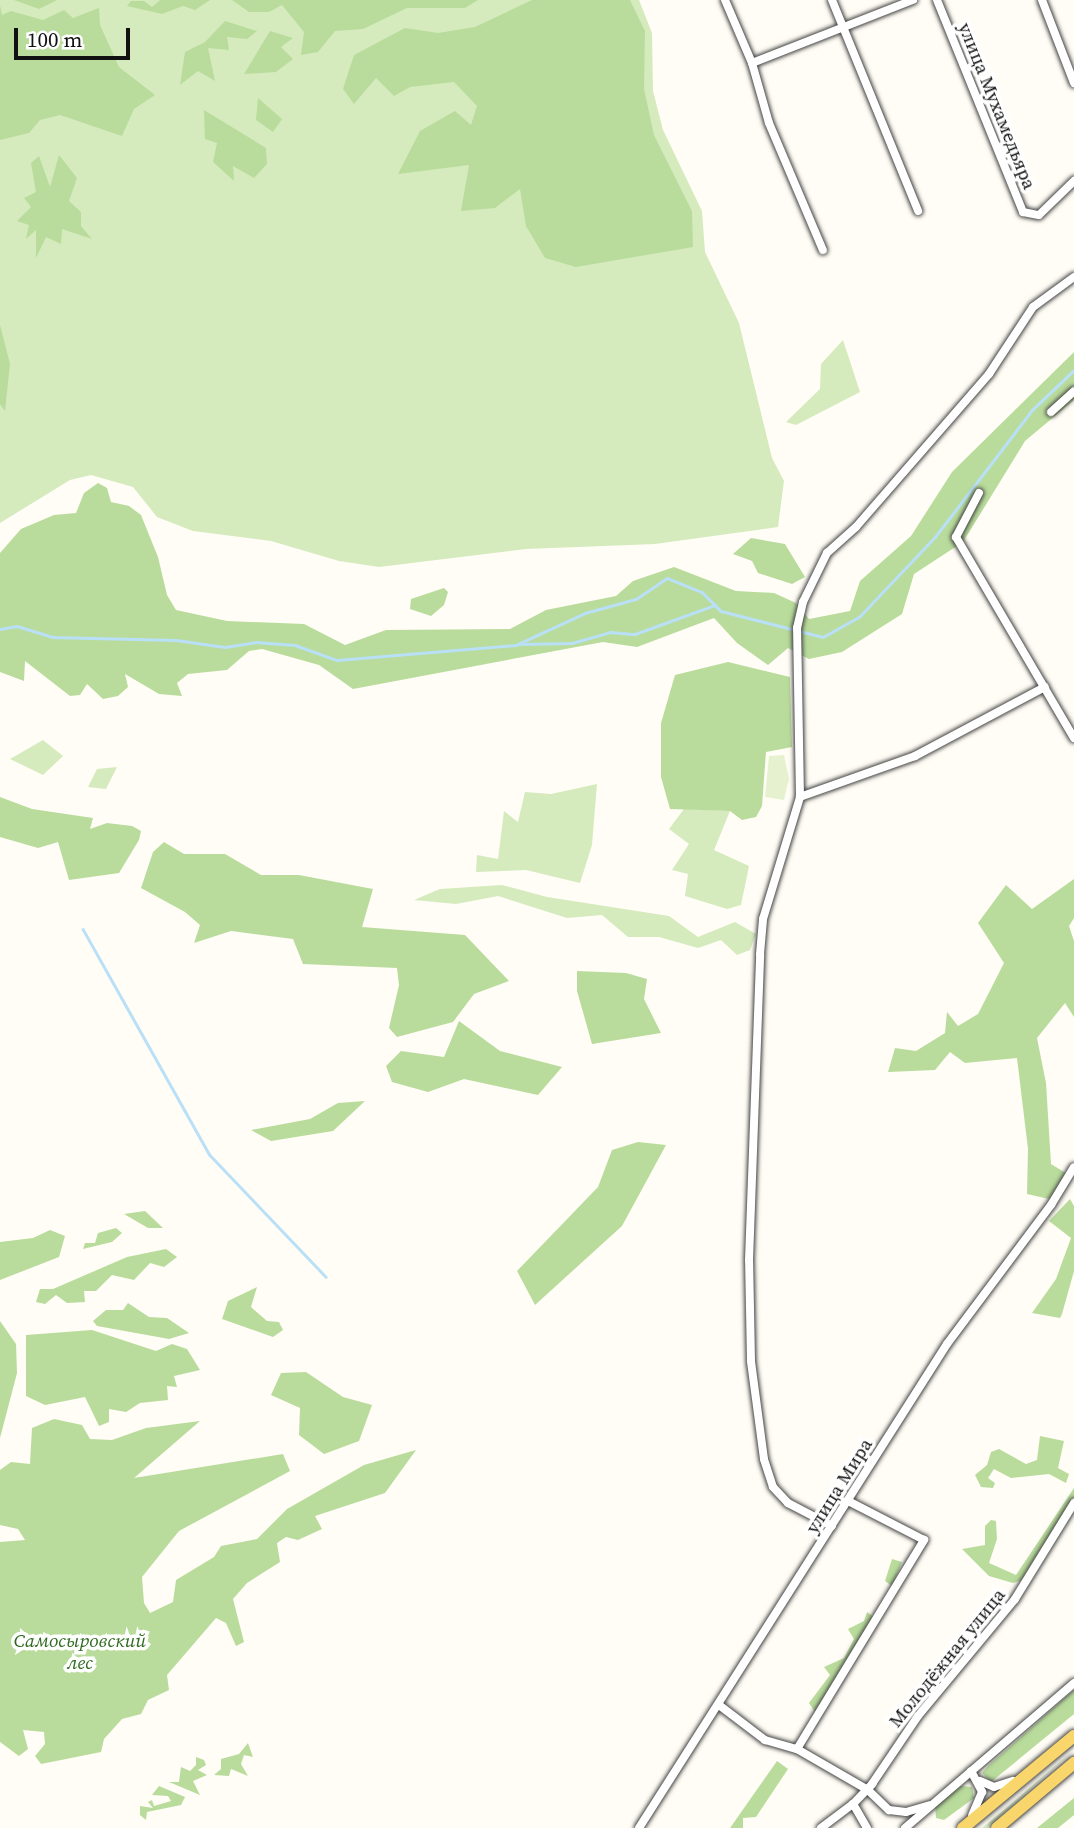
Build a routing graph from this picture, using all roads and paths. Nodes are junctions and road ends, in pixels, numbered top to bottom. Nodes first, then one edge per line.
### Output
1 (726, 0) edge
2 (832, 0) edge
3 (913, 0) edge
4 (937, 0) edge
5 (1042, 0) edge
6 (844, 30) junction
7 (752, 63) junction
8 (1074, 83) edge
9 (1074, 181) edge
10 (918, 211) dead end
11 (822, 250) dead end
12 (1074, 277) edge
13 (1074, 391) edge
14 (1051, 412) dead end
15 (979, 493) dead end
16 (1045, 688) junction
17 (1072, 732) edge
18 (800, 797) junction
19 (1074, 1167) edge
20 (848, 1501) junction
21 (1074, 1503) edge
22 (832, 1526) junction
23 (1074, 1683) edge
24 (719, 1705) junction
25 (1074, 1736) edge
26 (797, 1749) junction
27 (1074, 1763) edge
28 (971, 1771) junction
29 (1028, 1774) junction
30 (979, 1782) junction
31 (868, 1790) junction
32 (853, 1804) junction
33 (930, 1805) junction
34 (639, 1828) edge
35 (821, 1828) edge
36 (867, 1828) edge
37 (905, 1828) edge
38 (963, 1828) edge
39 (997, 1828) edge

1 - 7 street
2 - 6 street
3 - 6 street
4 - 9 street, улица Мухамедьяра
5 - 8 street
6 - 7 street
6 - 10 street
7 - 11 street
12 - 18 street
13 - 14 street
15 - 16 street
16 - 17 street
16 - 18 street
18 - 22 street
19 - 20 street, улица Мира
20 - 22 street, улица Мира
20 - 26 street
21 - 31 street, Молодёжная улица
22 - 24 street, улица Мира
23 - 28 street
24 - 26 street
24 - 34 street, улица Мира
25 - 29 main road
26 - 31 street
27 - 39 main road
28 - 30 street
28 - 33 street
29 - 30 street
29 - 38 main road
30 - 38 street
31 - 32 street, Молодёжная улица
31 - 33 street
32 - 35 street, Молодёжная улица
32 - 36 street
33 - 37 street

